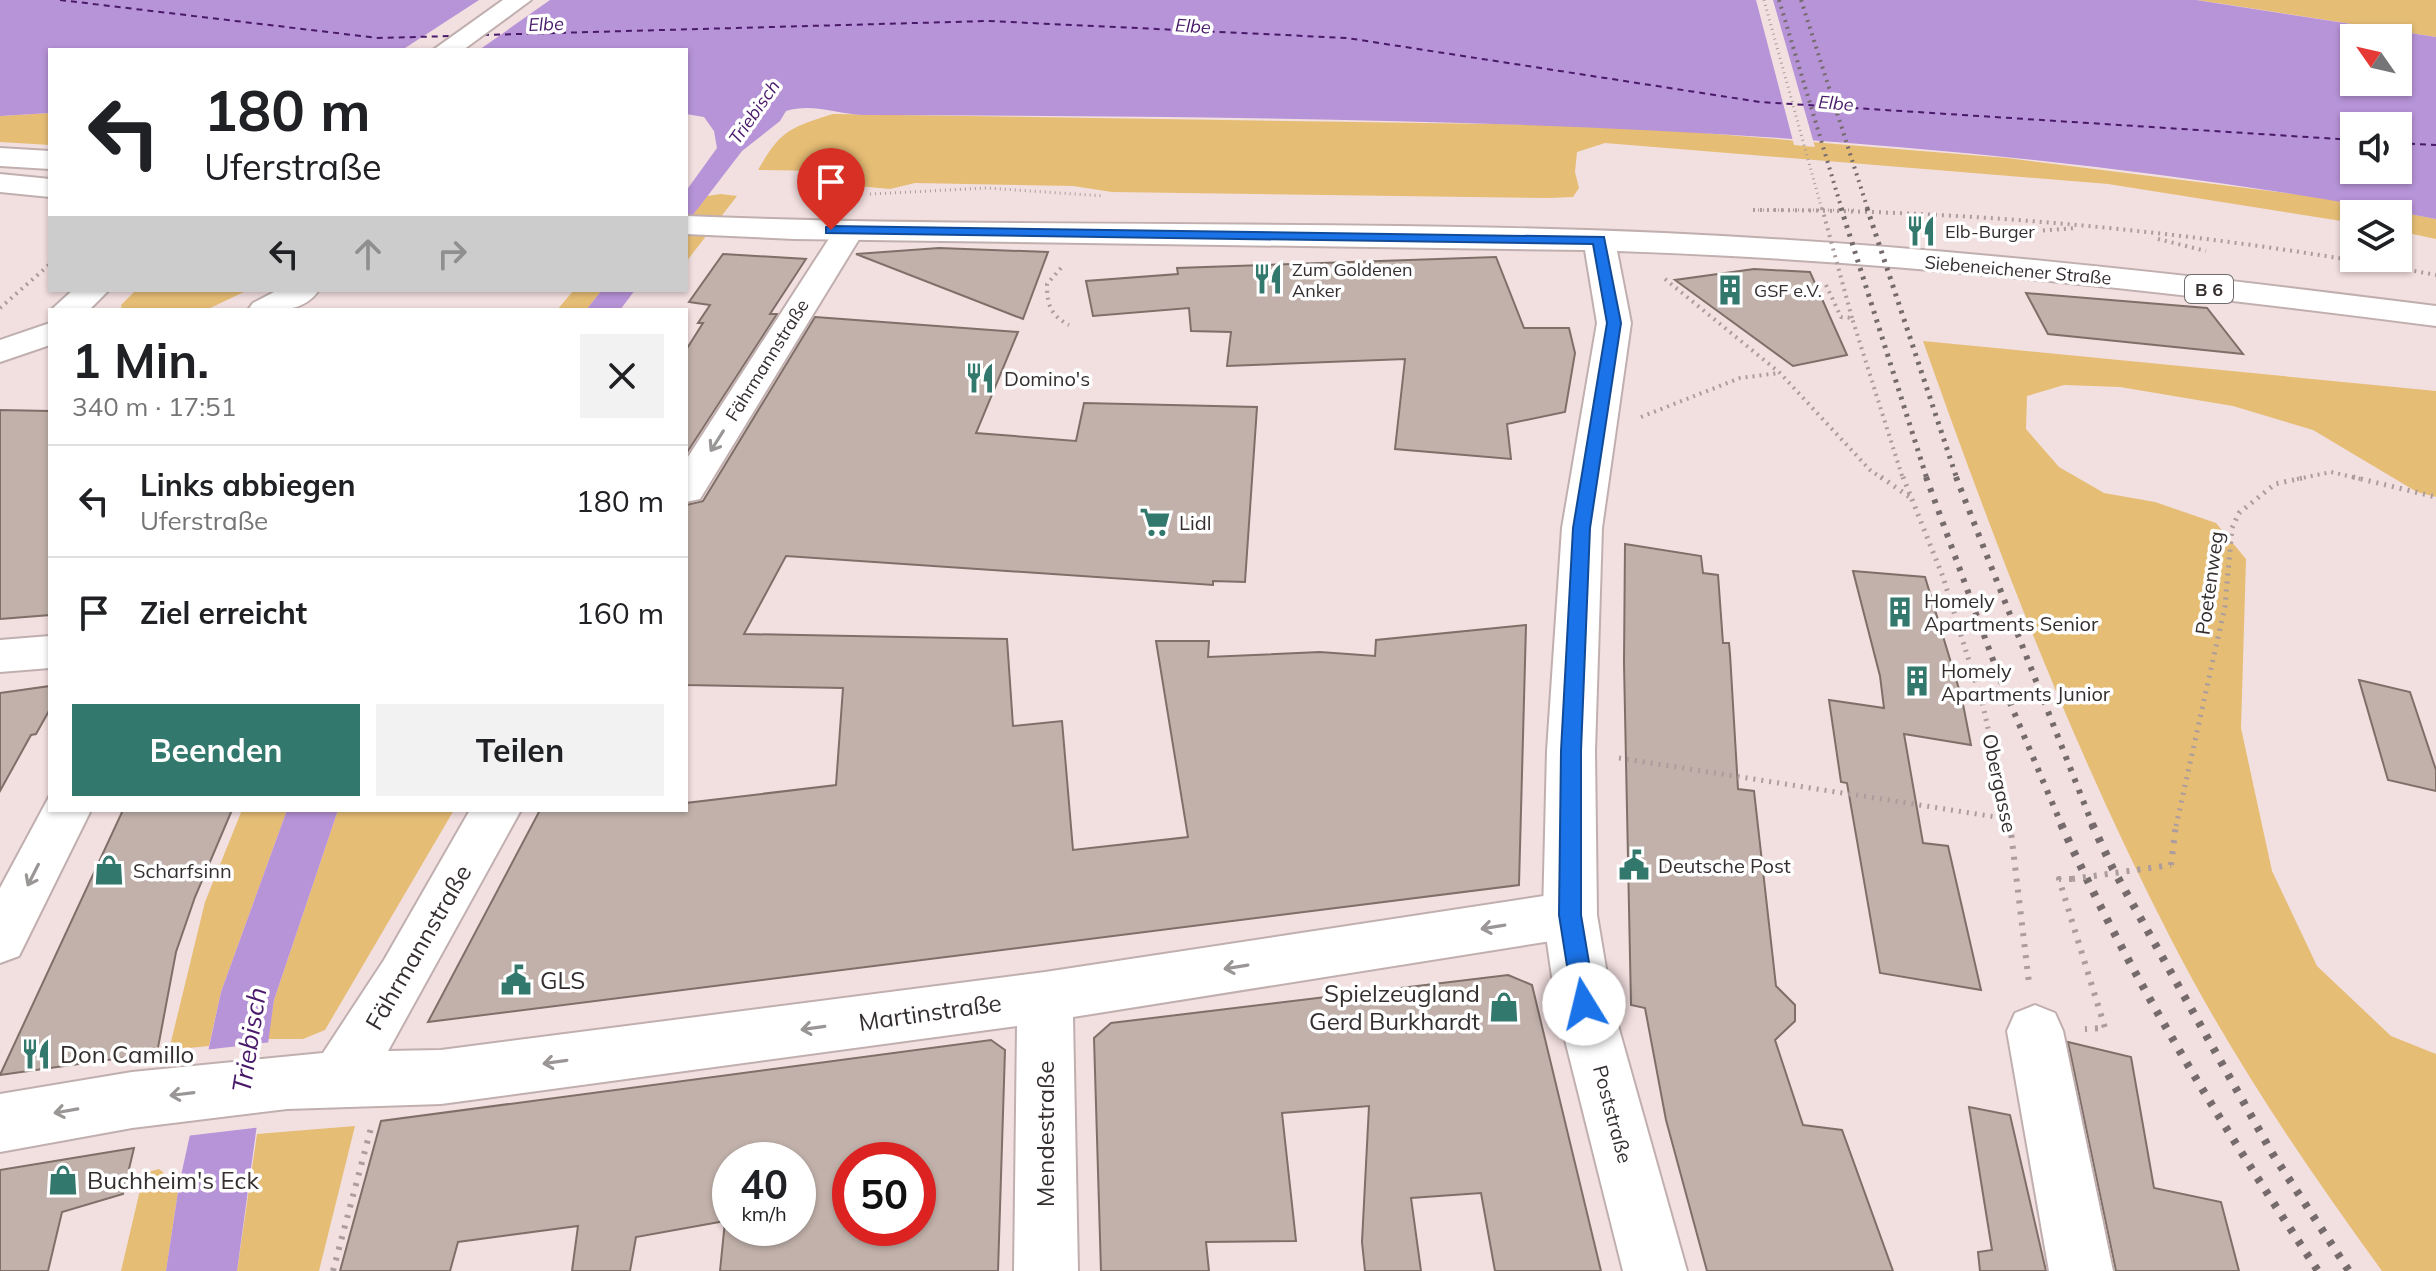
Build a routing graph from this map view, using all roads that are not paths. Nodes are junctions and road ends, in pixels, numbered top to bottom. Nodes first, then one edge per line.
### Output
1 (519, 0) edge
2 (449, 48) edge
3 (0, 157) edge
4 (48, 160) edge
5 (0, 183) edge
6 (48, 188) edge
7 (700, 226) edge
8 (849, 231) junction
9 (1599, 240) junction
10 (90, 292) edge
11 (299, 292) edge
12 (70, 308) edge
13 (269, 308) edge
14 (2436, 316) edge
15 (48, 334) edge
16 (0, 352) edge
17 (688, 487) edge
18 (48, 652) edge
19 (0, 656) edge
20 (65, 812) edge
21 (495, 812) edge
22 (1570, 915) junction
23 (0, 940) edge
24 (1045, 997) junction
25 (2035, 1031) road end
26 (336, 1082) junction
27 (0, 1123) edge
28 (1046, 1271) edge
29 (1655, 1271) edge
30 (2081, 1271) edge

1 - 2 main road
3 - 4 main road
5 - 6 main road
7 - 8 main road, B 6
8 - 9 main road, B 6
8 -> 17 main road, Fährmannstraße
9 - 14 main road, Siebeneichener Straße / B 6
9 - 22 main road, Poststraße
10 - 12 main road
11 - 13 main road
15 - 16 main road
18 - 19 main road
20 -> 23 main road
21 - 26 main road, Fährmannstraße
22 -> 24 main road, Martinstraße
22 - 29 main road, Poststraße
24 -> 26 main road, Martinstraße
24 - 28 main road, Mendestraße
25 - 30 main road
26 -> 27 main road, Martinstraße

